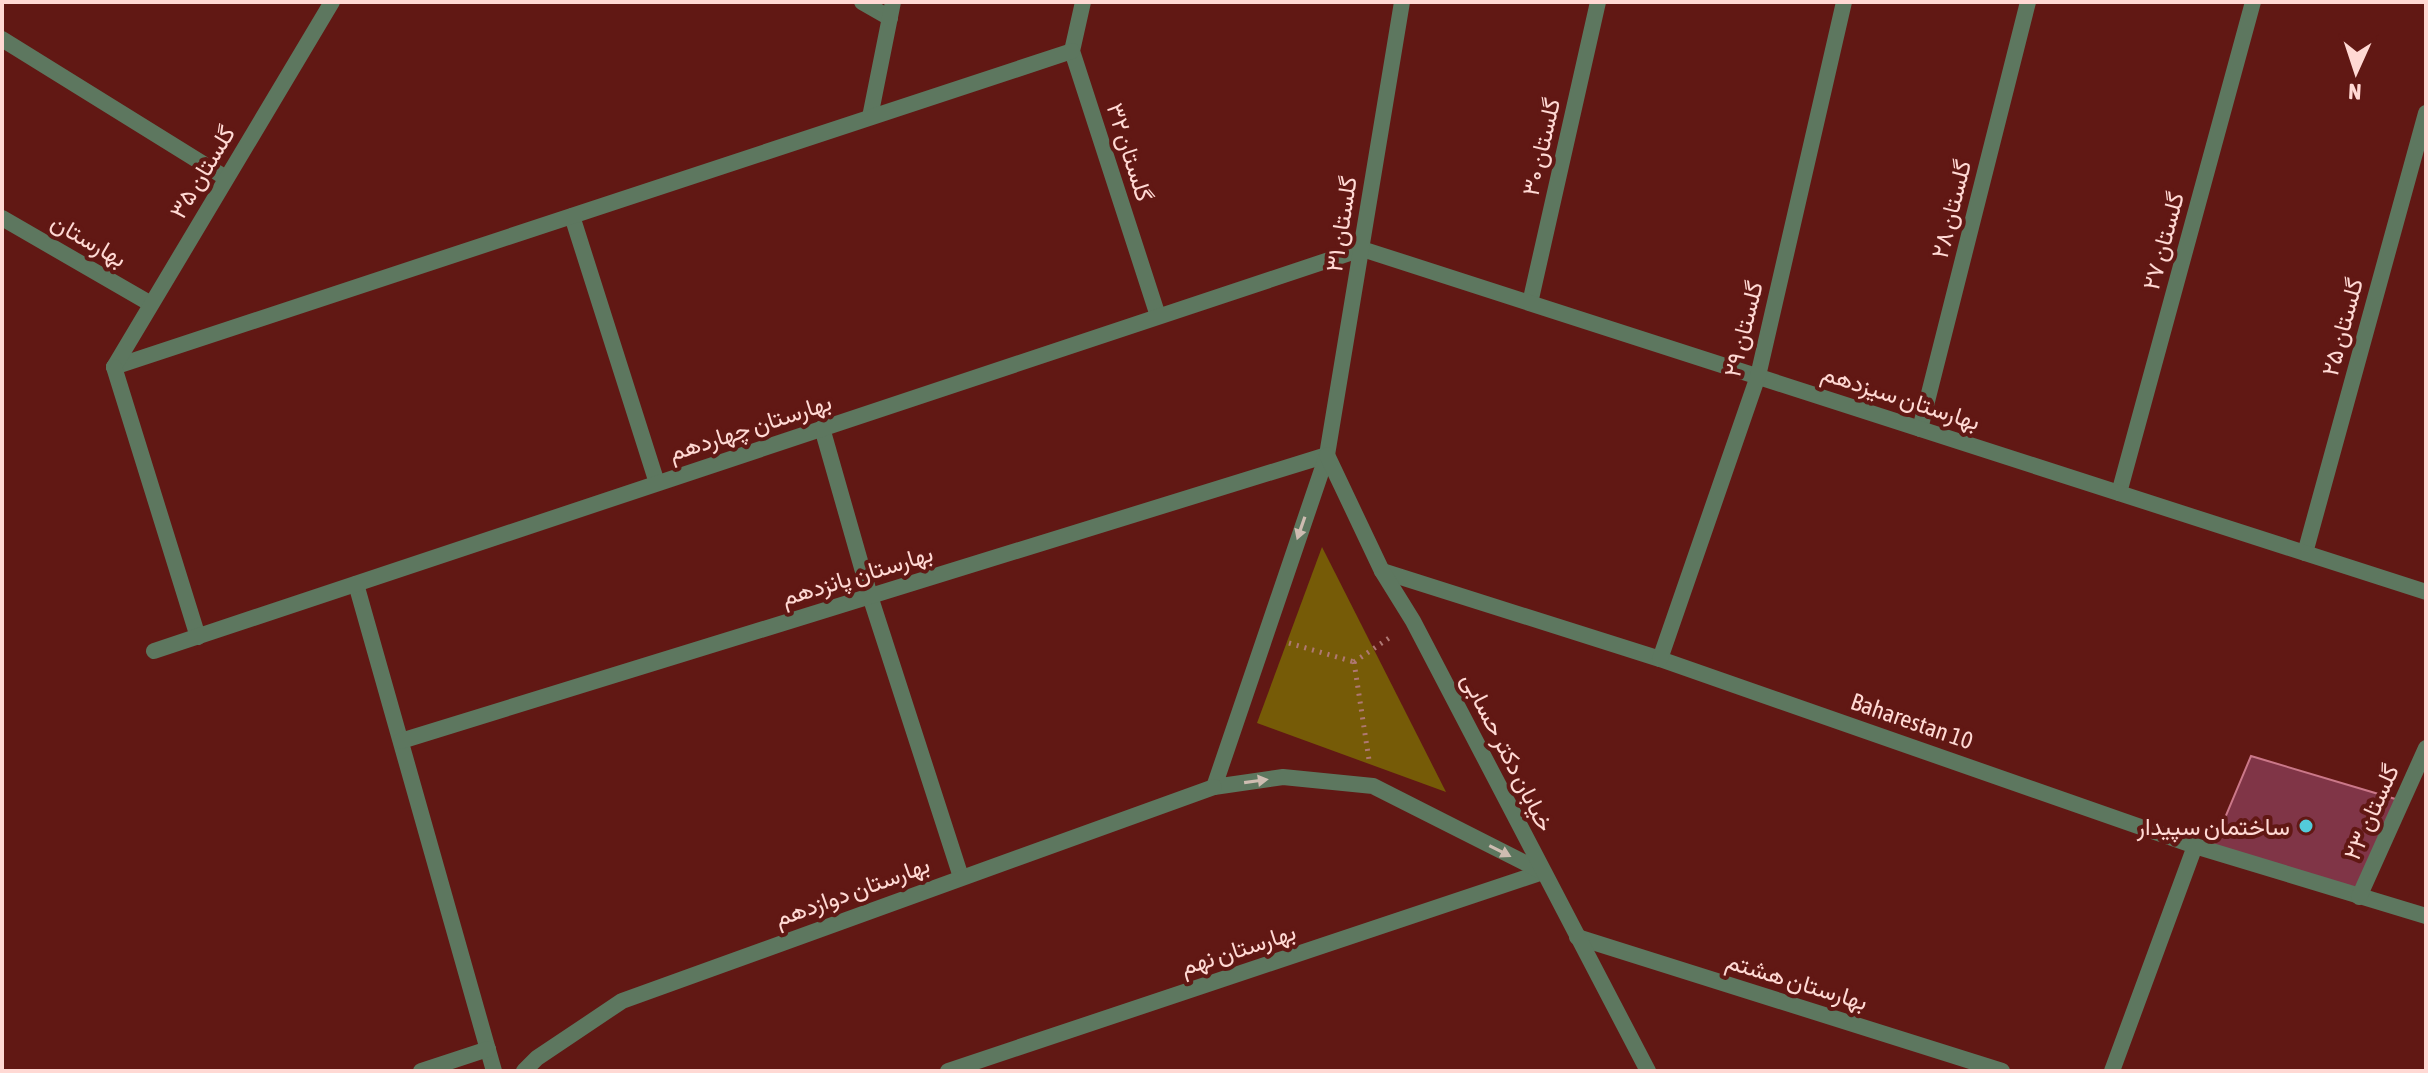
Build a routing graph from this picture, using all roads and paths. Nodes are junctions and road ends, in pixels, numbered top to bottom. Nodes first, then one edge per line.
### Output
1 (332, 2) edge
2 (862, 2) edge
3 (1083, 2) edge
4 (1402, 2) edge
5 (1598, 2) edge
6 (1844, 2) edge
7 (2028, 2) edge
8 (2253, 2) edge
9 (892, 10) edge
10 (2, 39) edge
11 (1072, 51) junction
12 (2426, 113) edge
13 (870, 117) junction
14 (226, 178) junction
15 (572, 216) junction
16 (2, 218) edge
17 (1362, 249) junction
18 (1530, 303) junction
19 (151, 304) junction
20 (1158, 316) junction
21 (114, 367) junction
22 (1758, 376) junction
23 (822, 428) junction
24 (1920, 429) junction
25 (1327, 455) junction
26 (657, 483) junction
27 (2119, 493) junction
28 (2305, 553) junction
29 (1382, 571) junction
30 (356, 584) junction
31 (2426, 592) edge
32 (870, 596) junction
33 (1413, 621) junction
34 (1263, 635) junction
35 (198, 637) junction
36 (154, 651) dead end
37 (1660, 659) junction
38 (1354, 662) junction
39 (401, 741) junction
40 (2426, 748) edge
41 (1373, 786) junction
42 (1214, 787) junction
43 (2195, 846) junction
44 (1543, 872) junction
45 (961, 877) junction
46 (2359, 897) junction
47 (2426, 916) edge
48 (1577, 937) junction
49 (488, 1049) junction
50 (421, 1071) edge
51 (494, 1071) edge
52 (524, 1071) edge
53 (948, 1071) edge
54 (1648, 1071) edge
55 (2002, 1071) edge
56 (2112, 1071) edge

1 - 14 street, گلستان ۳۵
2 - 9 street
3 - 11 street
4 - 17 street, گلستان ۳۱
5 - 18 street, گلستان ۳۰
6 - 22 street, گلستان ۲۹
7 - 24 street, گلستان ۲۸
8 - 27 street, گلستان ۲۷
9 - 13 street
10 - 14 street
11 - 13 street
11 - 20 street, گلستان ۳۲
12 - 28 street, گلستان ۲۵
13 - 15 street
14 - 19 street, گلستان ۳۵
15 - 21 street
15 - 26 street
16 - 19 street, بهارستان
17 - 18 street, بهارستان سیزدهم
17 - 20 street, بهارستان چهاردهم
17 - 25 street, گلستان ۳۱
18 - 22 street, بهارستان سیزدهم
19 - 21 street, گلستان ۳۵
20 - 23 street, بهارستان چهاردهم
21 - 35 street
22 - 24 street, بهارستان سیزدهم
22 - 37 street, گلستان ۲۹
23 - 26 street, بهارستان چهاردهم
23 - 32 street
24 - 27 street, بهارستان سیزدهم
25 - 29 street, خیابان دکتر حسابی
25 - 32 street, بهارستان پانزدهم
25 -> 34 street, گلستان ۳۱
26 - 30 street, بهارستان چهاردهم
27 - 28 street, بهارستان سیزدهم
28 - 31 street, بهارستان سیزدهم
29 - 33 street, خیابان دکتر حسابی
29 - 37 street, Baharestan 10
30 - 35 street, بهارستان چهاردهم
30 - 39 street
32 - 39 street, بهارستان پانزدهم
32 - 45 street
33 - 38 path
33 - 44 street, خیابان دکتر حسابی
34 - 38 path
34 - 42 street, گلستان ۳۱
35 - 36 street, بهارستان چهاردهم
37 - 43 street, Baharestan 10
38 - 41 path
39 - 49 street
40 - 46 street, گلستان ۲۳
42 -> 41 street, بهارستان دوازدهم
41 -> 44 street
42 - 45 street, بهارستان دوازدهم
43 - 46 street, Baharestan 10
43 - 56 street
44 - 48 street, خیابان دکتر حسابی
44 - 53 street, بهارستان نهم
45 - 52 street, بهارستان دوازدهم
46 - 47 street, Baharestan 10
48 - 54 street, خیابان دکتر حسابی
48 - 55 street, بهارستان هشتم
49 - 50 street
49 - 51 street

